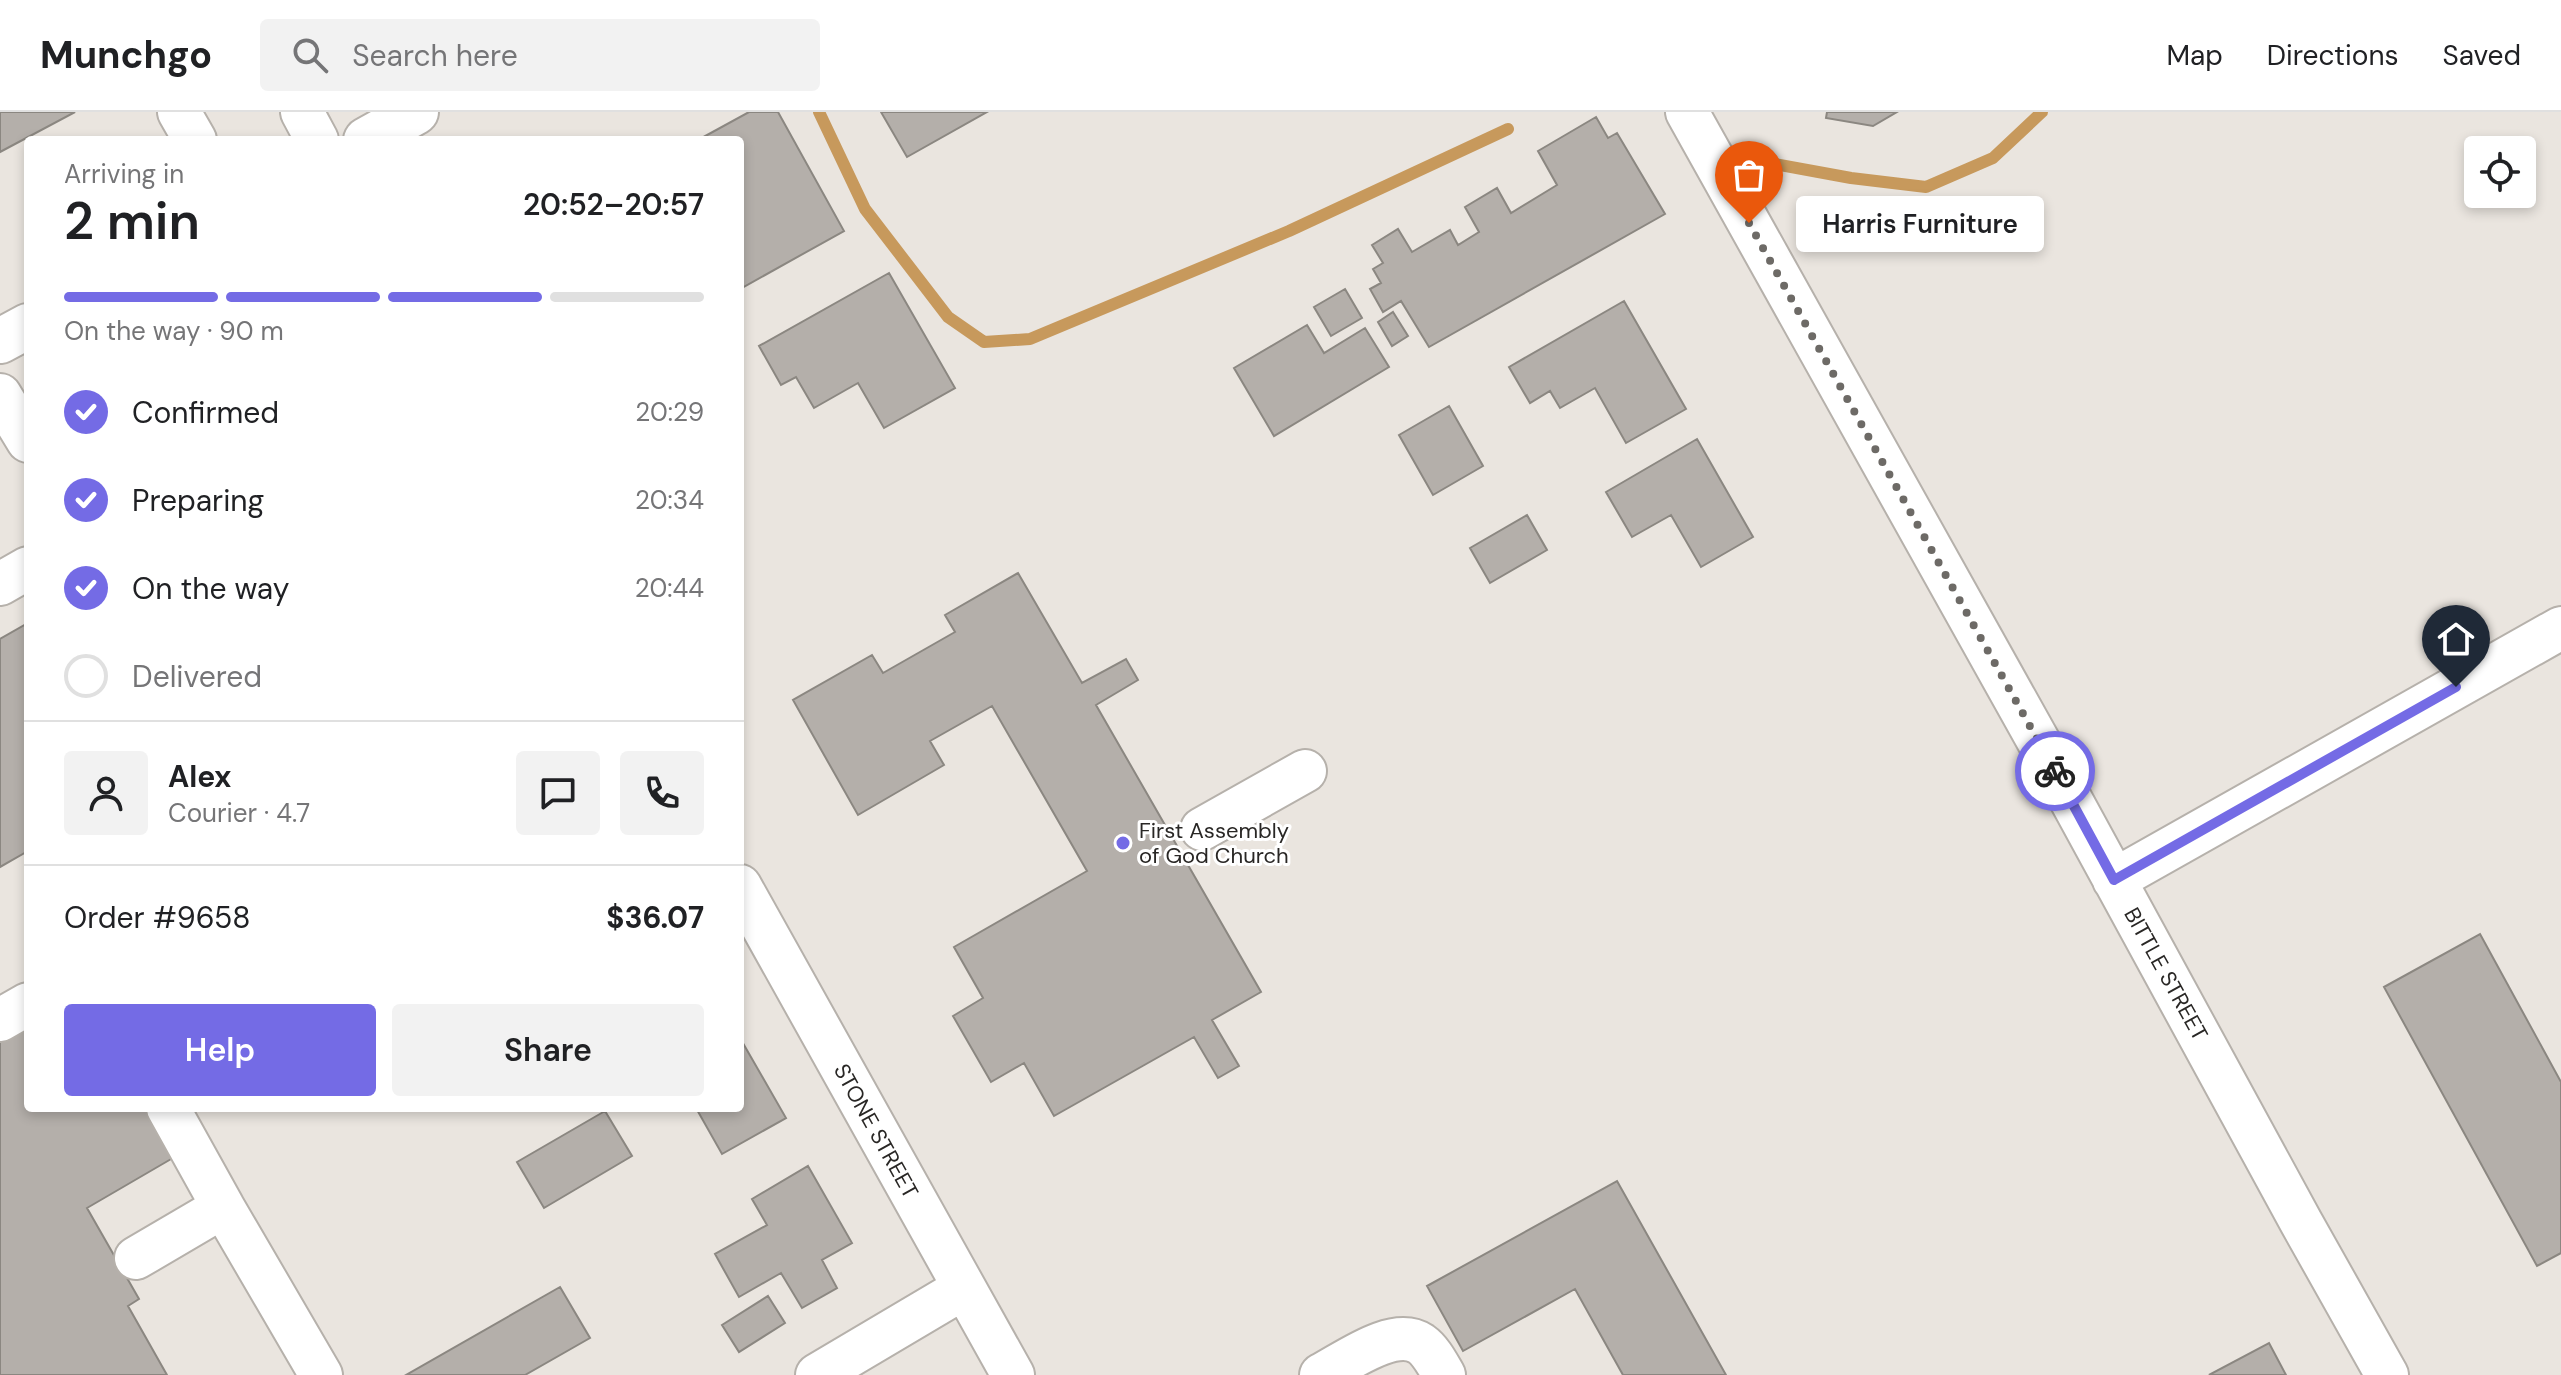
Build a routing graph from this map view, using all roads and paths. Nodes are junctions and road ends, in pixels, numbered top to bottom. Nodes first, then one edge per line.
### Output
1 (179, 112) edge
2 (302, 112) edge
3 (416, 112) edge
4 (1687, 112) edge
5 (193, 136) edge
6 (315, 136) edge
7 (373, 136) edge
8 (24, 328) edge
9 (0, 341) edge
10 (0, 395) edge
11 (24, 434) edge
12 (24, 570) edge
13 (0, 584) edge
14 (2561, 628) edge
15 (1305, 771) dead end
16 (1202, 829) dead end
17 (2114, 880) junction
18 (744, 893) edge
19 (24, 1006) edge
20 (0, 1020) edge
21 (170, 1112) edge
22 (223, 1207) junction
23 (136, 1258) dead end
24 (964, 1288) junction
25 (321, 1375) edge
26 (817, 1375) edge
27 (1013, 1375) edge
28 (1321, 1375) edge
29 (1444, 1375) edge
30 (2387, 1375) edge

1 - 5 street
2 - 6 street
3 - 7 main road
4 - 17 street, BITTLE STREET
8 - 9 main road
10 - 11 street
12 - 13 street
14 - 17 street
15 - 16 street
17 - 30 street, BITTLE STREET
18 - 24 street, STONE STREET
19 - 20 street
21 - 22 street
22 - 23 street
22 - 25 street
24 - 26 street
24 - 27 street, STONE STREET
28 - 29 street

